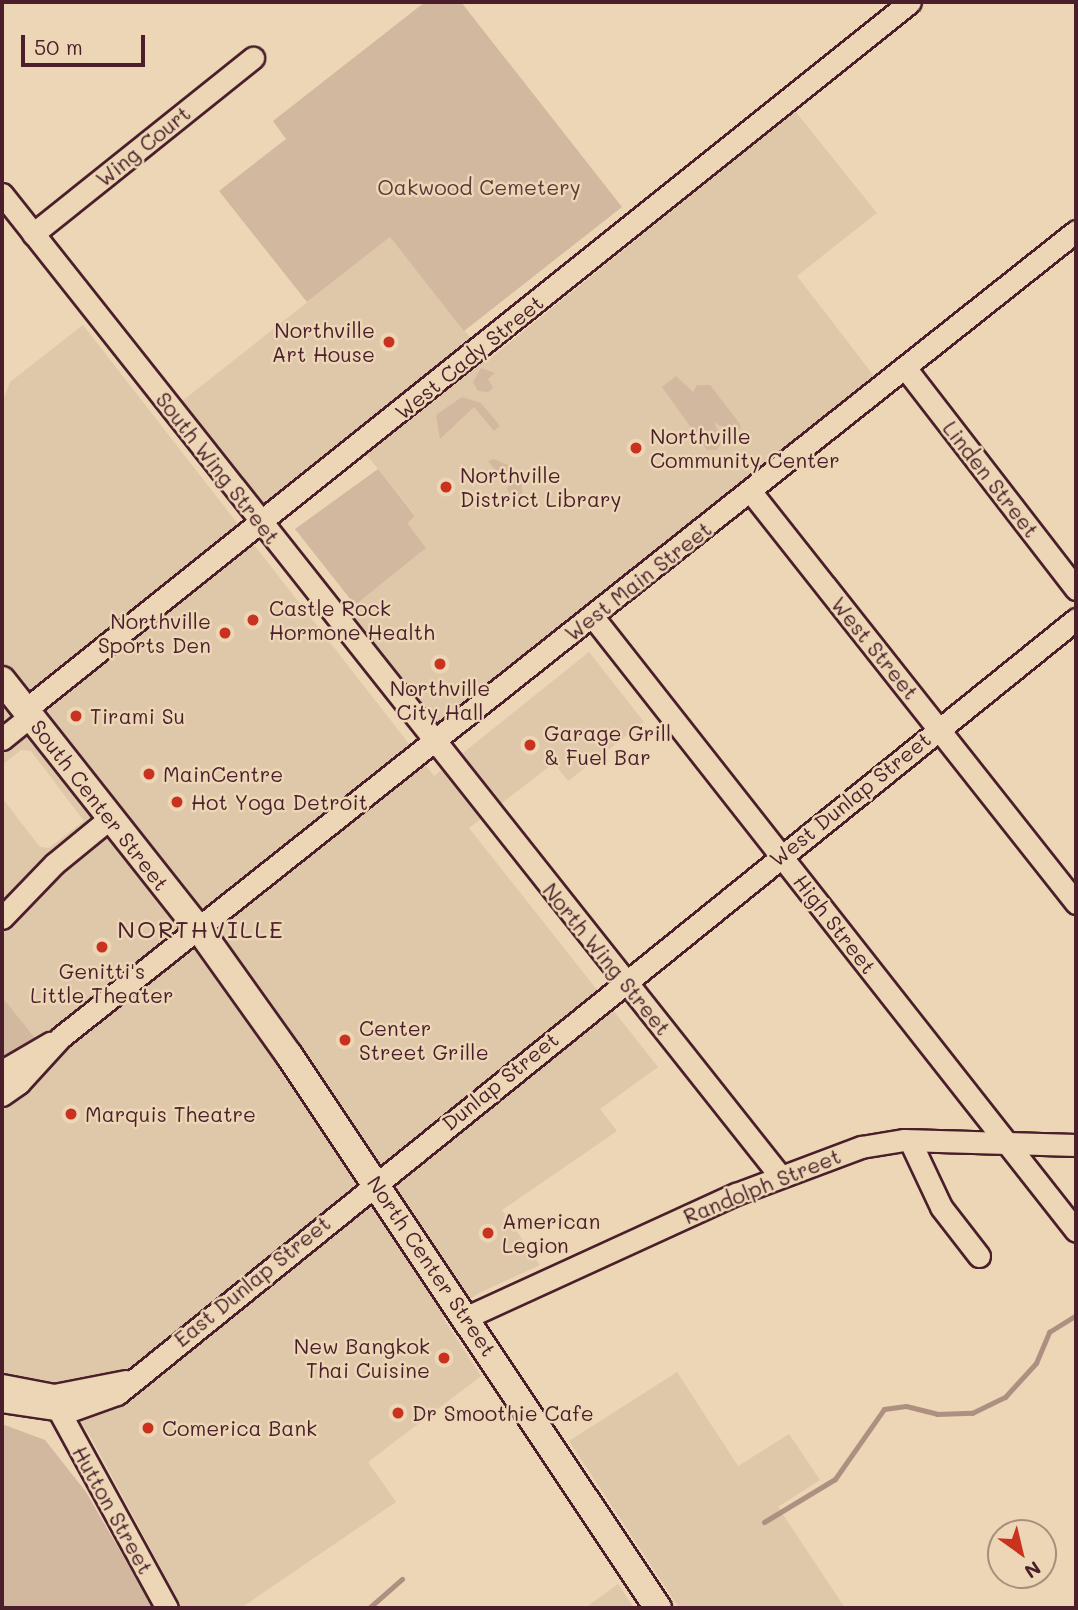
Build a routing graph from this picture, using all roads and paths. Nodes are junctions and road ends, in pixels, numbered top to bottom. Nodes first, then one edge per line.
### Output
1 (902, 4) edge
2 (253, 58) dead end
3 (2, 194) edge
4 (1076, 231) edge
5 (33, 234) junction
6 (906, 369) junction
7 (751, 492) junction
8 (262, 523) junction
9 (1076, 589) edge
10 (593, 617) junction
11 (1076, 619) edge
12 (2, 680) edge
13 (28, 713) junction
14 (938, 728) junction
15 (2, 739) edge
16 (434, 743) junction
17 (110, 818) junction
18 (781, 854) junction
19 (1076, 903) edge
20 (2, 918) edge
21 (199, 929) junction
22 (624, 980) junction
23 (61, 1037) junction
24 (2, 1071) edge
25 (2, 1095) edge
26 (910, 1141) junction
27 (1007, 1143) junction
28 (1076, 1145) edge
29 (780, 1176) junction
30 (376, 1181) junction
31 (1076, 1231) edge
32 (979, 1256) dead end
33 (467, 1317) junction
34 (2, 1385) edge
35 (2, 1401) edge
36 (58, 1403) junction
37 (167, 1608) edge
38 (658, 1608) edge

1 - 8 street, West Cady Street
2 - 5 street, Wing Court
3 - 5 street, South Wing Street
4 - 6 street, West Main Street
5 - 8 street, South Wing Street
6 - 7 street, West Main Street
6 - 9 street, Linden Street
7 - 10 street, West Main Street
7 - 14 street, West Street
8 - 13 street, West Cady Street
8 - 16 street, South Wing Street
10 - 16 street, West Main Street
10 - 18 street, High Street
11 - 14 street, West Dunlap Street
12 - 13 main road, South Center Street
13 - 15 street, West Cady Street
13 - 17 main road, South Center Street
14 - 18 street, West Dunlap Street
14 - 19 street, West Street
16 - 21 street, West Main Street
16 - 22 street, North Wing Street
17 - 20 street
17 - 21 main road, South Center Street
18 - 22 street, West Dunlap Street
18 - 27 street, High Street
21 - 23 street, West Main Street
21 - 30 main road, North Center Street
22 - 29 street, North Wing Street
22 - 30 street, Dunlap Street
23 - 24 street
23 - 25 street
26 - 27 street, Randolph Street
26 - 29 street, Randolph Street
26 - 32 street
27 - 28 street, Randolph Street
27 - 31 street, High Street
29 - 33 street, Randolph Street
30 - 33 main road, North Center Street
30 - 36 street, East Dunlap Street
33 - 38 main road, North Center Street
34 - 36 street
35 - 36 street
36 - 37 street, Hutton Street

